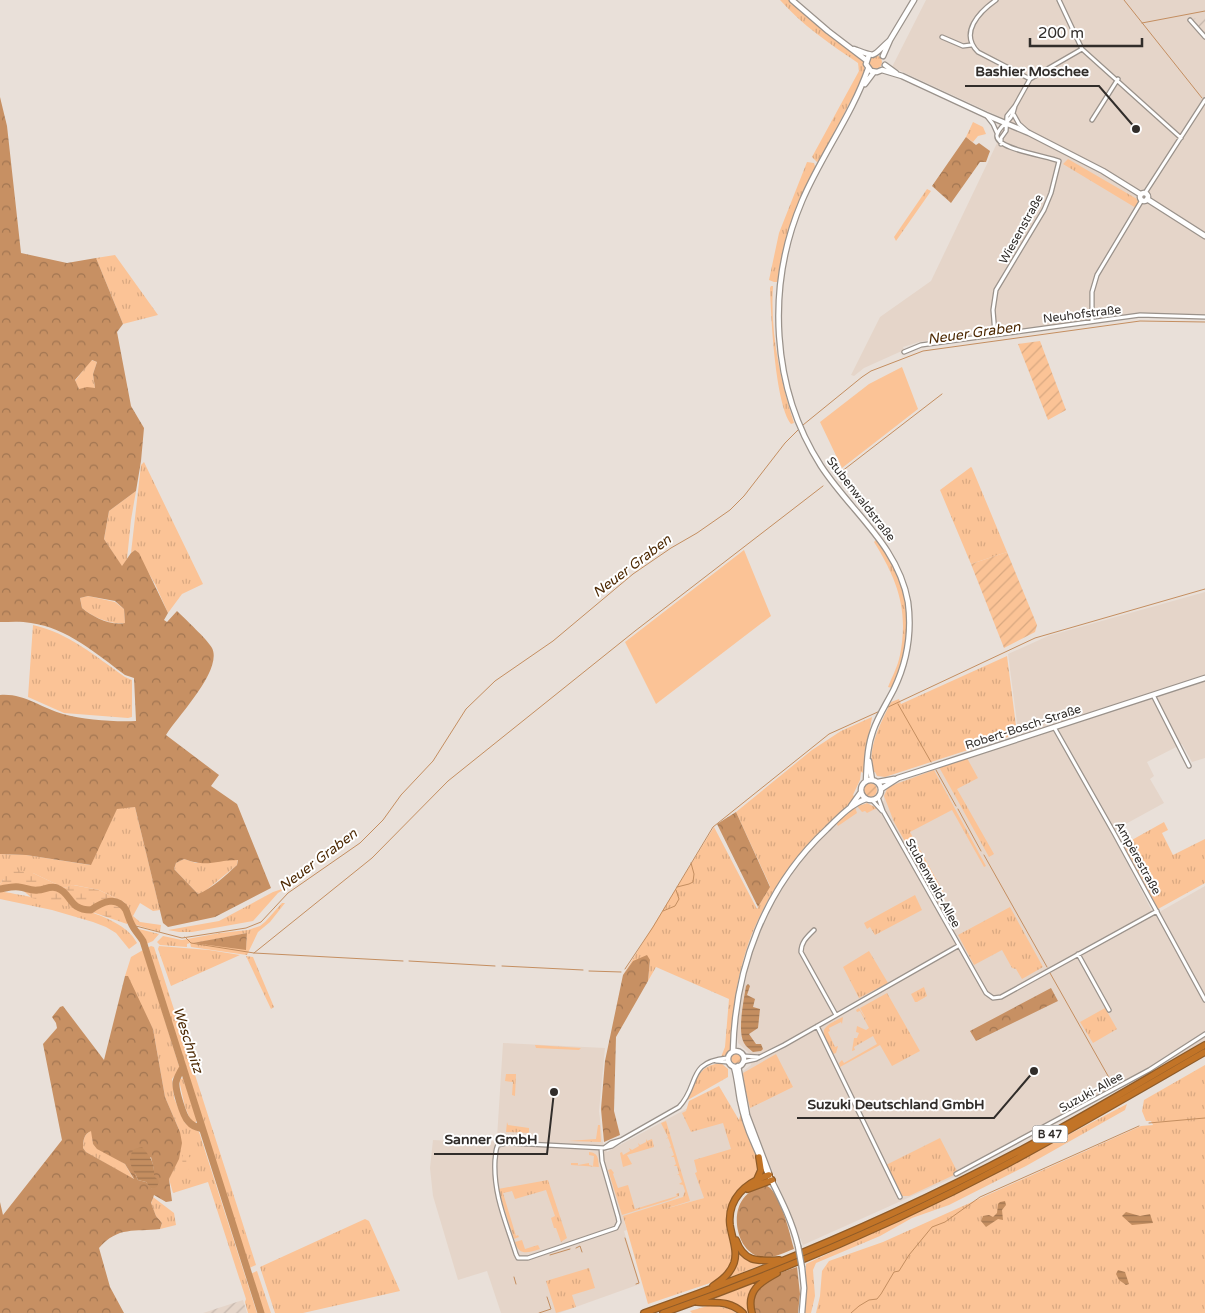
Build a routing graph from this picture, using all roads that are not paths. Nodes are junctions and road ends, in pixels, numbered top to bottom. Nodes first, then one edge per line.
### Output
1 (792, 0) edge
2 (914, 0) edge
3 (996, 0) edge
4 (1059, 0) edge
5 (1190, 20) dead end
6 (942, 37) dead end
7 (1205, 37) edge
8 (972, 45) junction
9 (852, 49) junction
10 (1082, 49) junction
11 (869, 55) junction
12 (880, 55) junction
13 (866, 60) junction
14 (885, 65) junction
15 (868, 69) junction
16 (882, 70) junction
17 (874, 72) junction
18 (902, 76) junction
19 (1030, 79) junction
20 (1118, 79) junction
21 (862, 87) junction
22 (1205, 100) edge
23 (1015, 106) junction
24 (1014, 114) junction
25 (986, 115) junction
26 (1092, 120) dead end
27 (1006, 123) junction
28 (1029, 133) junction
29 (998, 134) junction
30 (1181, 138) junction
31 (1001, 145) junction
32 (1143, 194) junction
33 (1147, 199) junction
34 (1142, 200) junction
35 (1205, 236) edge
36 (1205, 317) edge
37 (1092, 321) junction
38 (995, 334) junction
39 (904, 352) dead end
40 (1205, 678) edge
41 (1153, 695) junction
42 (1054, 726) junction
43 (868, 757) junction
44 (1189, 766) dead end
45 (898, 778) junction
46 (866, 781) junction
47 (875, 781) junction
48 (881, 789) junction
49 (861, 792) junction
50 (878, 797) junction
51 (866, 799) junction
52 (872, 800) junction
53 (849, 809) junction
54 (883, 811) junction
55 (1157, 911) junction
56 (814, 930) dead end
57 (958, 946) junction
58 (1078, 954) junction
59 (1205, 1000) edge
60 (1108, 1010) dead end
61 (836, 1015) junction
62 (817, 1026) junction
63 (1205, 1034) edge
64 (1205, 1045) edge
65 (735, 1051) junction
66 (1205, 1052) edge
67 (743, 1056) junction
68 (761, 1057) junction
69 (728, 1060) junction
70 (743, 1062) junction
71 (736, 1066) junction
72 (602, 1148) junction
73 (759, 1157) junction
74 (956, 1174) dead end
75 (771, 1177) junction
76 (757, 1179) junction
77 (900, 1197) dead end
78 (785, 1263) junction
79 (701, 1293) junction
80 (695, 1302) junction
81 (644, 1313) edge
82 (663, 1313) edge
83 (743, 1313) edge
84 (752, 1313) edge
85 (802, 1313) edge

1 - 9 street
2 - 12 street
3 - 8 street
4 - 10 street
5 - 7 street
6 - 8 street
8 - 19 street
9 - 11 street
9 - 13 street
10 - 19 street
10 - 20 street
11 - 12 street
11 - 13 street
12 - 14 street
13 - 15 street
14 - 16 street
14 - 18 street
15 - 17 street
15 - 21 street, Stubenwaldstraße
16 - 17 street
16 - 18 street
17 - 21 street, Stubenwaldstraße
18 - 25 street
19 - 23 street
20 - 26 street
20 - 30 street
21 - 43 street, Stubenwaldstraße
22 - 30 street
23 - 24 street
23 - 27 street
24 - 27 street
24 - 28 street
25 - 27 street
25 - 29 street
27 - 28 street
27 - 29 street
27 - 31 street
28 - 32 street
29 - 31 street
30 - 32 street
31 - 38 street, Wiesenstraße
32 - 33 street
32 - 34 street
33 - 34 street
33 - 35 street
34 - 37 street
36 - 37 street, Neuhofstraße
37 - 38 street, Neuhofstraße
38 - 39 street, Neuhofstraße
40 - 41 street, Robert-Bosch-Straße
41 - 42 street, Robert-Bosch-Straße
41 - 44 street
42 - 45 street, Robert-Bosch-Straße
42 - 55 street, Ampèrestraße
43 - 46 street, Stubenwaldstraße
43 - 47 street, Stubenwaldstraße
45 - 47 street, Robert-Bosch-Straße
45 - 48 street, Robert-Bosch-Straße
46 - 47 street, Robert-Bosch-Straße
46 - 49 street
47 - 48 street
48 - 50 street
49 - 51 street
49 - 53 street
50 - 52 street
50 - 54 street, Stubenwald-Allee
51 - 52 street
51 - 53 street
52 - 54 street, Stubenwald-Allee
53 - 65 street
54 - 57 street, Stubenwald-Allee
55 - 58 street
55 - 59 street, Ampèrestraße
56 - 61 street
57 - 58 street
57 - 61 street, Stubenwald-Allee
58 - 60 street
61 - 62 street, Stubenwald-Allee
62 - 68 street, Stubenwald-Allee
62 - 77 street
63 - 74 street, Suzuki-Allee
64 - 78 highway, B 47
65 - 67 street
65 - 69 street
66 - 78 highway, B 47
67 - 68 street
67 - 70 street
68 - 70 street, Stubenwald-Allee
69 - 71 street
69 - 72 street
70 - 71 street
71 - 73 street
71 - 75 street
72 - 72 street
73 - 75 street
73 - 76 highway
75 - 76 highway
75 - 78 highway
75 - 85 street, bridge
76 - 79 highway
78 - 79 highway, B 47
78 - 80 highway, B 47
78 - 84 highway
79 - 81 highway, B 47
80 - 82 highway, B 47
80 - 83 highway

